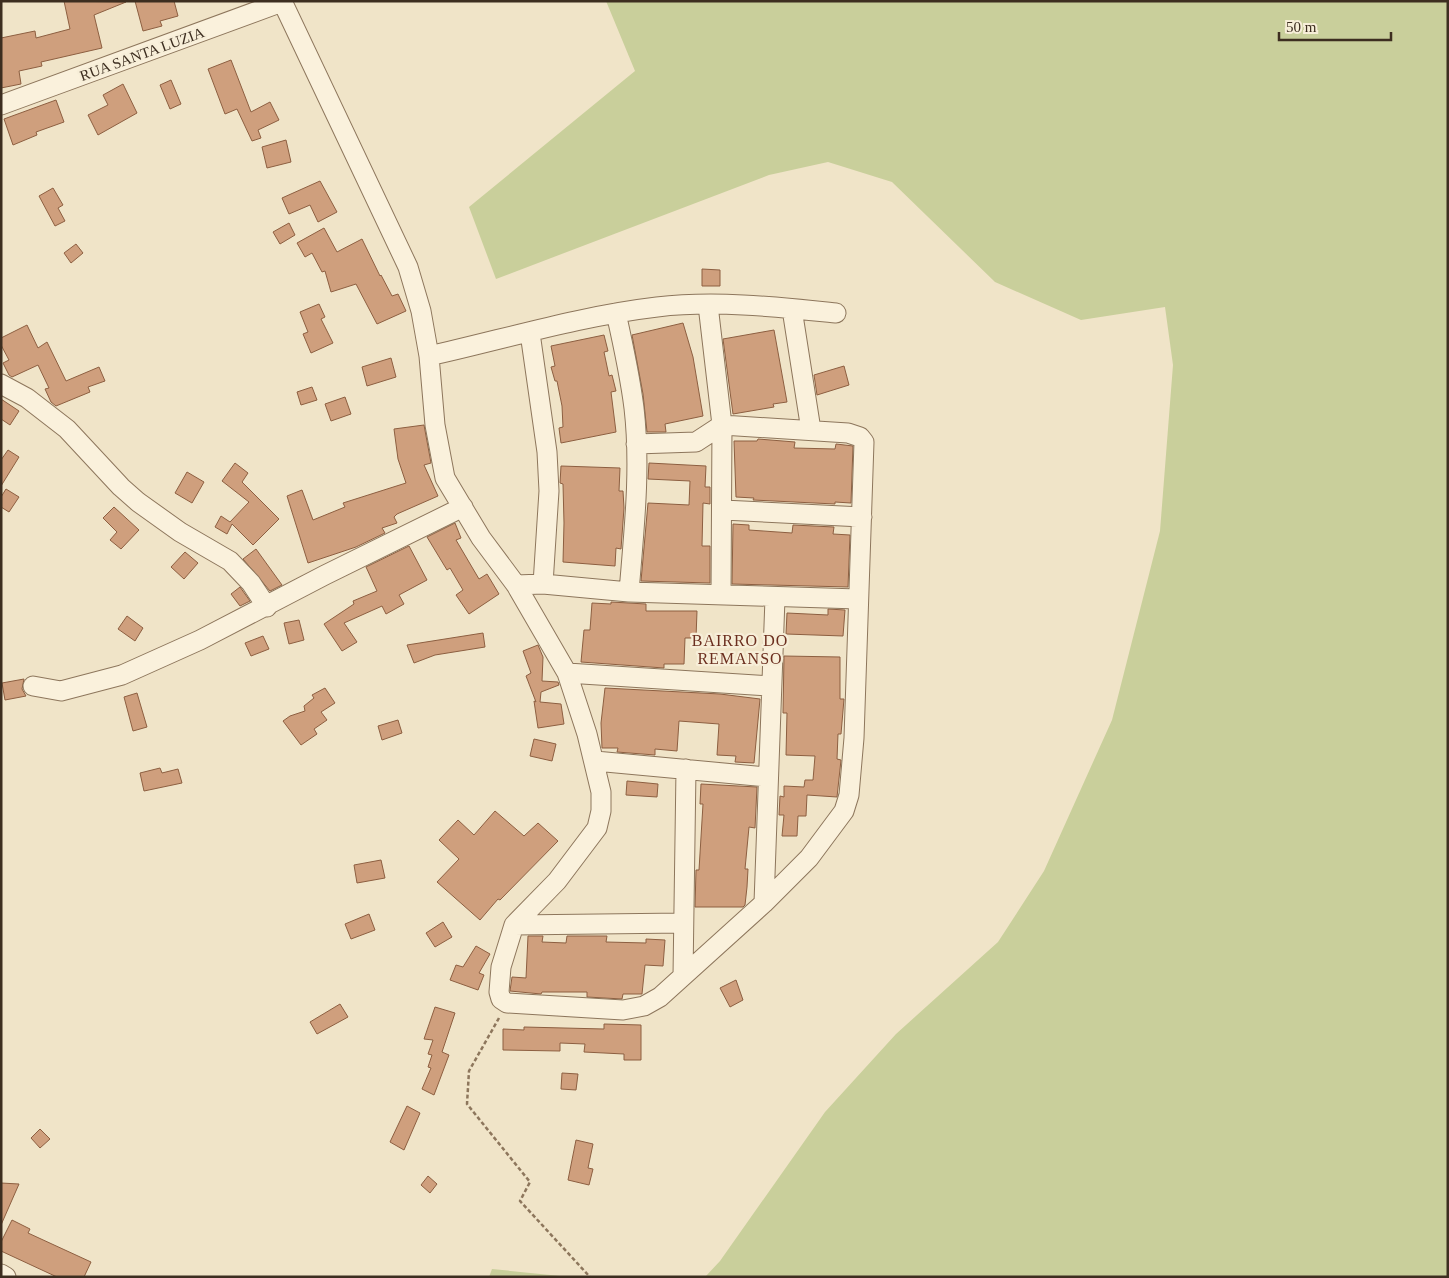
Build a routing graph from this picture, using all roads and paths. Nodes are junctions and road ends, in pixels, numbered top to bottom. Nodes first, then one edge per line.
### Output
1 (282, 2) edge
2 (1, 105) edge
3 (708, 305) junction
4 (792, 309) junction
5 (616, 313) junction
6 (836, 313) dead end
7 (530, 333) junction
8 (430, 356) junction
9 (1, 384) edge
10 (722, 425) junction
11 (811, 430) junction
12 (636, 444) junction
13 (463, 507) junction
14 (723, 510) junction
15 (862, 517) junction
16 (543, 584) junction
17 (516, 585) junction
18 (629, 592) junction
19 (721, 595) junction
20 (775, 598) junction
21 (858, 599) junction
22 (267, 607) junction
23 (567, 673) junction
24 (33, 686) dead end
25 (770, 686) junction
26 (595, 761) junction
27 (686, 769) junction
28 (768, 777) junction
29 (764, 903) junction
30 (683, 923) junction
31 (514, 925) junction
32 (683, 976) junction
33 (507, 1003) junction
34 (1, 1274) edge
35 (6, 1277) edge
36 (590, 1277) edge

1 - 2 street, RUA SANTA LUZIA
1 - 8 street
3 - 4 street
3 - 5 street
3 - 10 street
4 - 6 street
4 - 11 street
5 - 7 street
5 - 12 street
7 - 8 street
7 - 16 street
8 - 13 street
9 - 22 street
10 - 11 street
10 - 12 street
10 - 14 street
11 - 15 street
12 - 18 street
13 - 17 street
13 - 22 street
14 - 15 street
14 - 19 street
15 - 21 street
16 - 17 street
16 - 18 street
17 - 23 street
18 - 19 street
19 - 20 street
20 - 21 street
20 - 25 street
21 - 29 street
22 - 24 street
23 - 25 street
23 - 26 street
25 - 28 street
26 - 27 street
26 - 31 street
27 - 28 street
27 - 30 street
28 - 29 street
29 - 32 street
30 - 31 street
30 - 32 street
31 - 33 street
32 - 33 street
33 - 36 path
34 - 35 street

